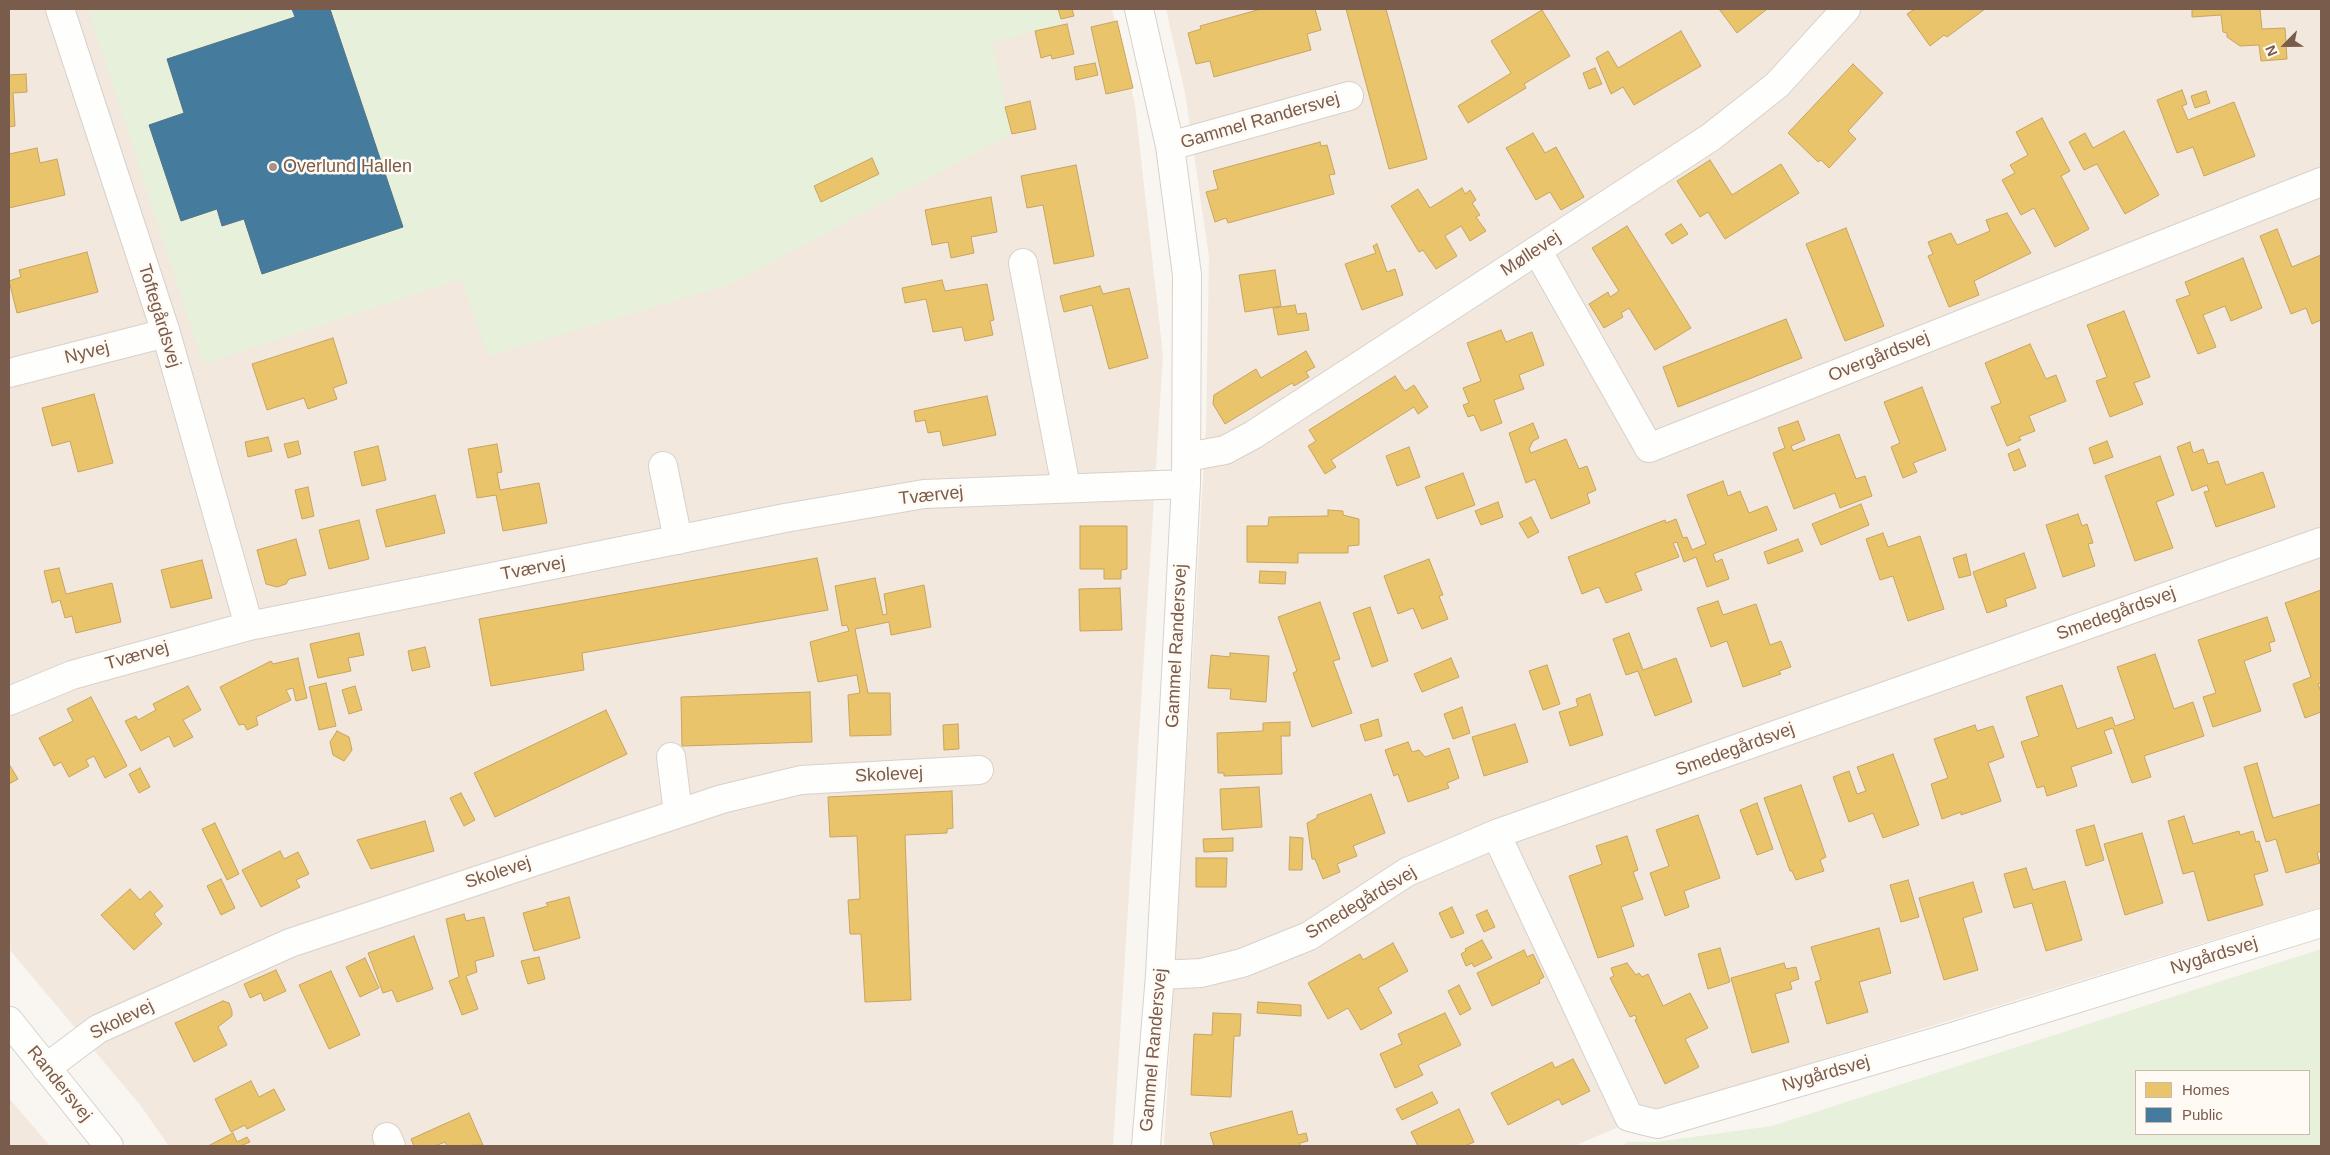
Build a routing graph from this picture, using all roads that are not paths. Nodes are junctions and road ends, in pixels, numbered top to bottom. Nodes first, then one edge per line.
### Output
1 (60, 9) edge
2 (1139, 9) edge
3 (1846, 9) edge
4 (1350, 96) dead end
5 (1170, 146) junction
6 (2321, 182) edge
7 (1537, 250) junction
8 (1023, 263) dead end
9 (166, 333) junction
10 (9, 373) edge
11 (1187, 457) junction
12 (663, 466) dead end
13 (1186, 484) junction
14 (1066, 487) junction
15 (678, 540) junction
16 (2321, 542) edge
17 (249, 626) junction
18 (9, 701) edge
19 (671, 757) dead end
20 (979, 770) dead end
21 (678, 813) junction
22 (1496, 834) junction
23 (2321, 923) edge
24 (1160, 975) junction
25 (9, 1021) edge
26 (46, 1068) junction
27 (109, 1146) edge
28 (1146, 1146) edge

1 - 9 street, Toftegårdsvej
2 - 5 street, Gammel Randersvej
3 - 7 street, Møllevej
4 - 5 street, Gammel Randersvej
5 - 11 street, Gammel Randersvej
6 - 7 street, Overgårdsvej
7 - 11 street, Møllevej
8 - 14 street
9 - 10 street, Nyvej
9 - 17 street, Toftegårdsvej
11 - 13 street, Gammel Randersvej
12 - 15 street
13 - 14 street, Tværvej
13 - 24 street, Gammel Randersvej
14 - 15 street, Tværvej
15 - 17 street, Tværvej
16 - 22 street, Smedegårdsvej
17 - 18 street, Tværvej
19 - 21 street
20 - 21 street, Skolevej
21 - 26 street, Skolevej
22 - 23 street, Nygårdsvej
22 - 24 street, Smedegårdsvej
24 - 28 street, Gammel Randersvej
25 - 26 street, Randersvej
26 - 27 street, Randersvej

